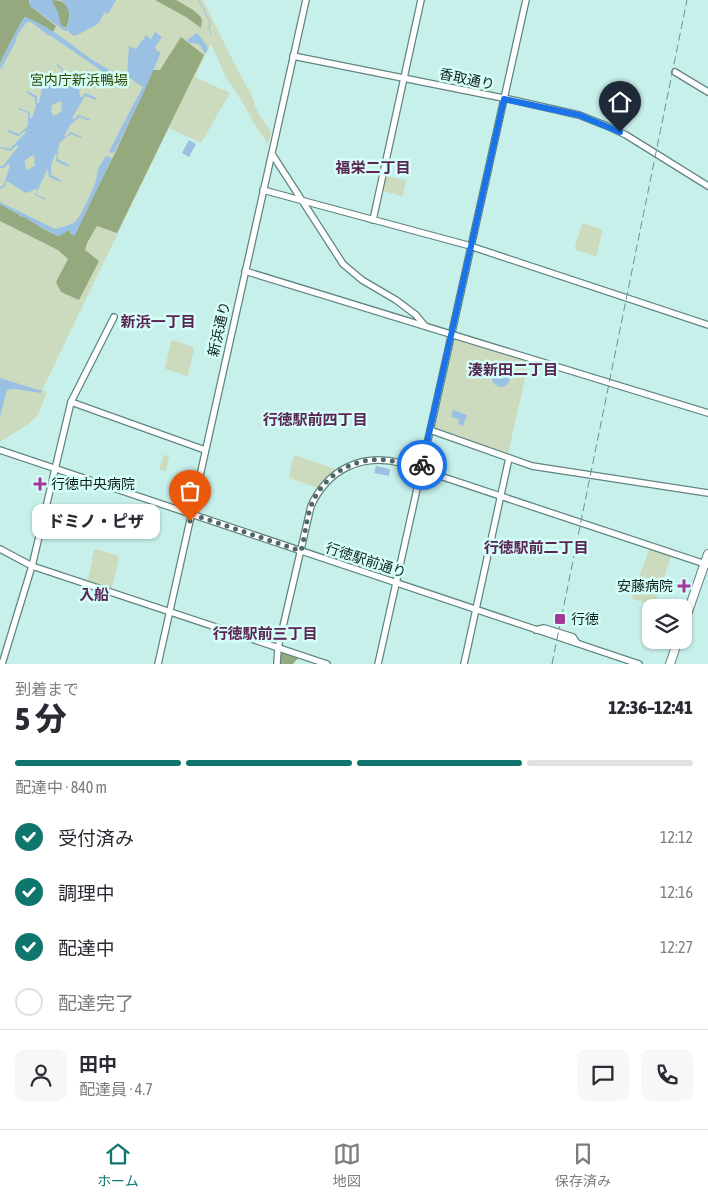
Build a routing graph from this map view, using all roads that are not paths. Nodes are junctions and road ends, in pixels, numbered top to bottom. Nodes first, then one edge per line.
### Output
1 (306, 0) edge
2 (422, 0) edge
3 (526, 0) edge
4 (293, 56) junction
5 (676, 72) dead end
6 (404, 79) junction
7 (708, 92) edge
8 (504, 99) junction
9 (272, 154) junction
10 (708, 186) edge
11 (263, 190) junction
12 (302, 200) junction
13 (373, 220) junction
14 (471, 246) junction
15 (245, 271) junction
16 (114, 317) dead end
17 (708, 325) edge
18 (425, 326) junction
19 (451, 334) junction
20 (71, 402) junction
21 (708, 413) edge
22 (430, 430) junction
23 (0, 450) edge
24 (205, 450) junction
25 (509, 458) junction
26 (55, 469) junction
27 (421, 470) junction
28 (708, 493) edge
29 (501, 496) junction
30 (191, 514) junction
31 (0, 549) edge
32 (301, 551) junction
33 (708, 554) edge
34 (706, 564) edge
35 (32, 566) junction
36 (396, 583) junction
37 (692, 601) edge
38 (476, 610) junction
39 (169, 611) junction
40 (278, 648) junction
41 (675, 649) edge
42 (2, 664) edge
43 (158, 664) edge
44 (277, 664) edge
45 (327, 664) edge
46 (378, 664) edge
47 (464, 664) edge
48 (640, 664) edge
49 (670, 664) edge

1 - 4 street, 新浜通り
2 - 6 street
3 - 8 street
4 - 6 street, 香取通り
4 - 9 street, 新浜通り
5 - 7 street
6 - 8 street, 香取通り
6 - 13 street
8 - 10 street, 香取通り
8 - 14 street
9 - 11 street, 新浜通り
9 - 12 street
11 - 12 street
11 - 15 street, 新浜通り
12 - 13 street
12 - 18 street
13 - 14 street
14 - 17 street
14 - 19 street
15 - 18 street
15 - 24 street, 新浜通り
16 - 20 street
18 - 19 street
19 - 21 street
19 - 22 street
20 - 24 street
20 - 26 street
22 - 25 street
22 - 27 street
23 - 26 street, 行徳駅前通り
24 - 30 street, 新浜通り
25 - 28 street
25 - 29 street
26 - 30 street, 行徳駅前通り
26 - 35 street
27 - 29 street
27 - 32 street
27 - 36 street
29 - 34 street
29 - 38 street
30 - 32 street, 行徳駅前通り
30 - 39 street, 新浜通り
31 - 35 street
32 - 36 street, 行徳駅前通り
32 - 40 street
33 - 34 main road
34 - 37 main road
35 - 39 street
35 - 42 street
36 - 38 street, 行徳駅前通り
36 - 46 street
38 - 47 street
38 - 48 street, 行徳駅前通り
39 - 40 street
39 - 43 street, 新浜通り
40 - 44 street
40 - 45 street
41 - 49 main road

